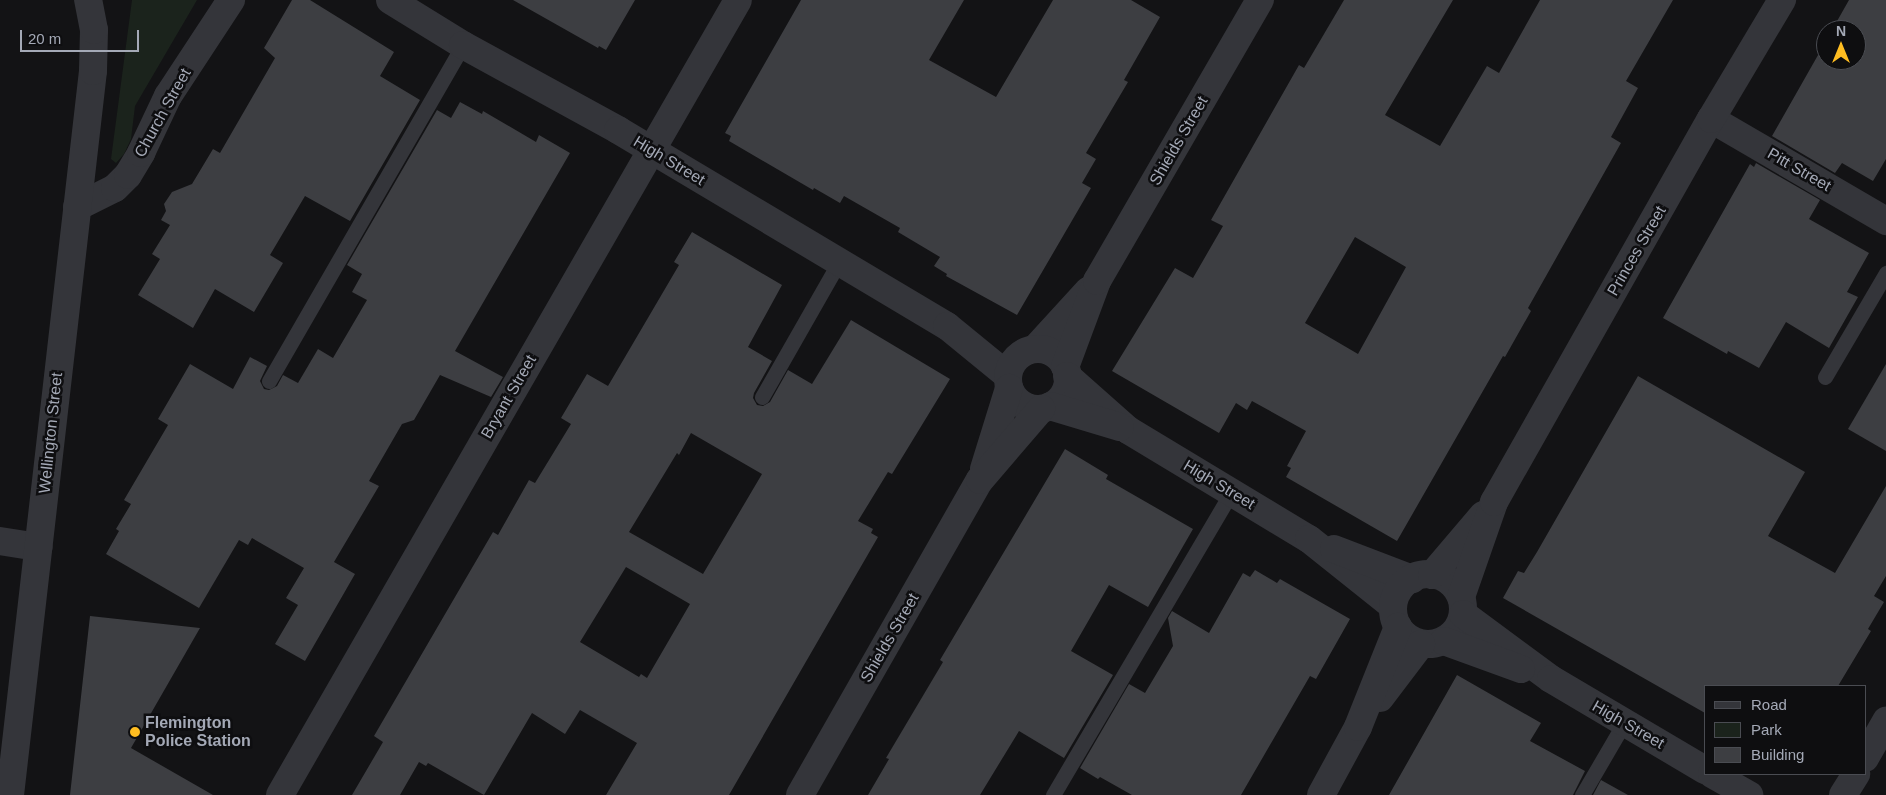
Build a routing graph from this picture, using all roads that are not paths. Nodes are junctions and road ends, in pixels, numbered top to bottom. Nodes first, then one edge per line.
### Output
1 (88, 0) edge
2 (109, 0) edge
3 (231, 0) edge
4 (390, 0) edge
5 (738, 0) edge
6 (1260, 0) edge
7 (1782, 0) edge
8 (463, 45) junction
9 (93, 71) junction
10 (1712, 119) junction
11 (651, 152) junction
12 (77, 207) junction
13 (1886, 221) edge
14 (839, 262) junction
15 (1886, 273) edge
16 (1097, 281) junction
17 (947, 326) junction
18 (1030, 351) junction
19 (1066, 372) junction
20 (1825, 377) dead end
21 (269, 381) dead end
22 (1009, 382) junction
23 (762, 397) dead end
24 (1046, 407) junction
25 (1128, 430) junction
26 (980, 480) junction
27 (1230, 493) junction
28 (1494, 502) junction
29 (1309, 539) junction
30 (0, 541) edge
31 (39, 546) junction
32 (1422, 577) junction
33 (1462, 606) junction
34 (1396, 617) junction
35 (1433, 642) junction
36 (1551, 679) junction
37 (1886, 721) edge
38 (1624, 723) junction
39 (1358, 727) junction
40 (1866, 756) edge
41 (1704, 769) edge
42 (1714, 775) edge
43 (1855, 775) edge
44 (10, 795) edge
45 (280, 795) edge
46 (800, 795) edge
47 (1052, 795) edge
48 (1320, 795) edge
49 (1582, 795) edge
50 (1749, 795) edge
51 (1843, 795) edge

1 - 9 street, Wellington Street
2 - 9 street, Wellington Street
3 - 12 street, Church Street
4 - 8 street, High Street
5 - 11 street, Bryant Street
6 - 16 street, Shields Street
7 - 10 street, Princes Street
8 - 11 street, High Street
8 - 21 lane
9 - 12 street, Wellington Street
10 - 13 street, Pitt Street
10 - 28 street, Princes Street
11 - 14 street, High Street
11 - 45 street, Bryant Street
12 - 31 street, Wellington Street
14 - 17 street, High Street
14 - 23 lane
15 - 20 lane
16 - 18 street, Shields Street
16 - 19 street, Shields Street
17 - 18 street, High Street
17 - 22 street, High Street
18 - 19 street
18 - 22 street
19 - 24 street
19 - 25 street, High Street
22 - 24 street
22 - 26 street, Shields Street
24 - 25 street, High Street
24 - 26 street, Shields Street
25 - 27 street, High Street
26 - 46 street, Shields Street
27 - 29 street, High Street
27 - 47 lane
28 - 32 street, Princes Street
28 - 33 street, Princes Street
29 - 32 street, High Street
29 - 34 street, High Street
30 - 31 street
31 - 44 street, Wellington Street
32 - 33 street
32 - 34 street
33 - 35 street
33 - 36 street, High Street
34 - 35 street
34 - 39 street
35 - 36 street, High Street
35 - 39 street
36 - 38 street, High Street
37 - 40 street
38 - 41 street, High Street
38 - 49 lane
39 - 48 street
42 - 50 street
43 - 51 street

